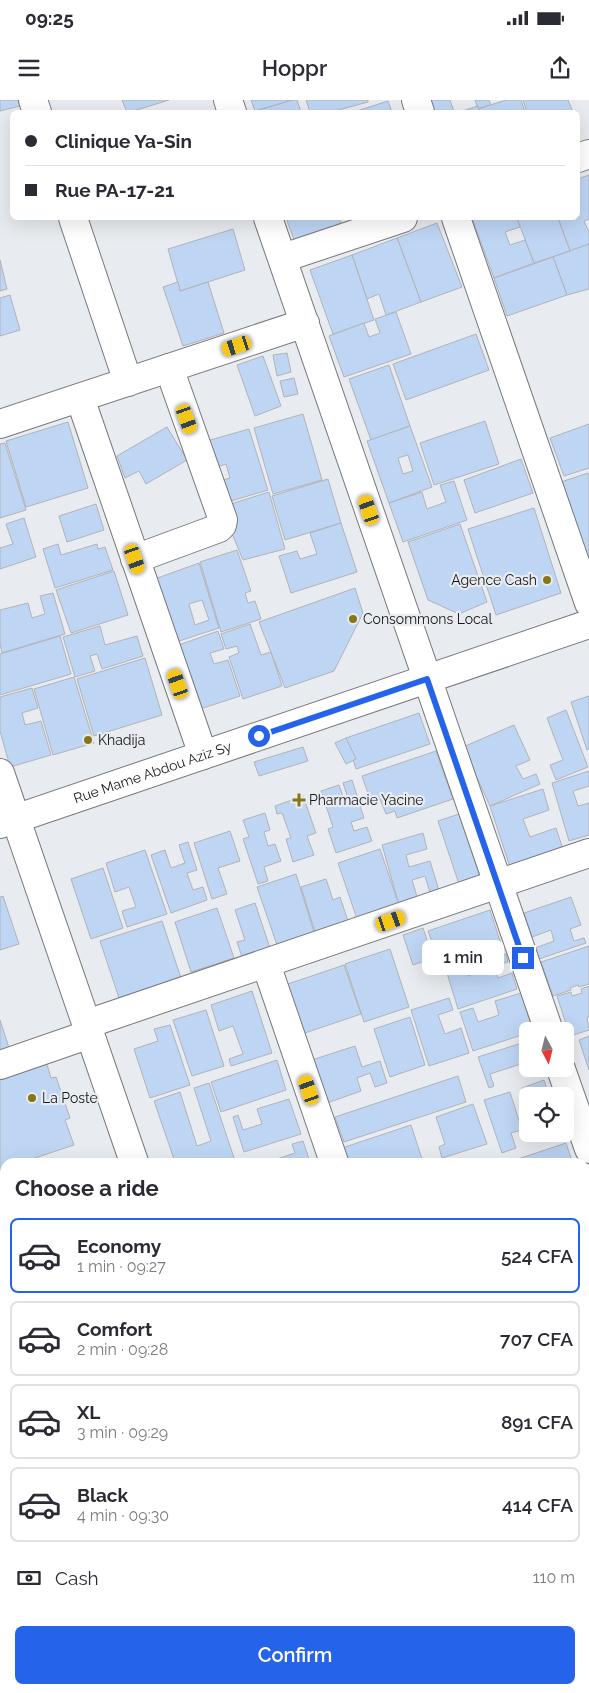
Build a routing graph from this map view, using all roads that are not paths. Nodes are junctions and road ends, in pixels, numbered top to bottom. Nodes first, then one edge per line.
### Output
1 (74, 220) edge
2 (269, 220) edge
3 (397, 220) edge
4 (457, 220) edge
5 (282, 258) junction
6 (304, 323) junction
7 (169, 368) junction
8 (128, 382) junction
9 (80, 398) junction
10 (0, 424) edge
11 (135, 559) junction
12 (589, 603) edge
13 (589, 624) edge
14 (427, 679) junction
15 (203, 755) junction
16 (0, 773) edge
17 (8, 822) edge
18 (589, 853) edge
19 (498, 884) junction
20 (266, 964) junction
21 (545, 1022) edge
22 (88, 1029) junction
23 (0, 1065) edge
24 (564, 1078) edge
25 (589, 1149) edge
26 (133, 1158) edge
27 (333, 1158) edge

1 - 8 street
2 - 5 street
3 - 5 street
4 - 12 street
5 - 6 street
6 - 7 street
6 - 14 street
7 - 8 street
7 - 11 street
8 - 9 street
9 - 10 street
9 - 11 street
11 - 15 street
13 - 14 street, Rue Mame Abdou Aziz Sy
14 - 15 street, Rue Mame Abdou Aziz Sy
14 - 19 street
15 - 17 street, Rue Mame Abdou Aziz Sy
16 - 17 street
17 - 22 street
18 - 19 street
19 - 20 street
19 - 21 street
20 - 22 street
20 - 27 street
22 - 23 street
22 - 26 street
24 - 25 street

